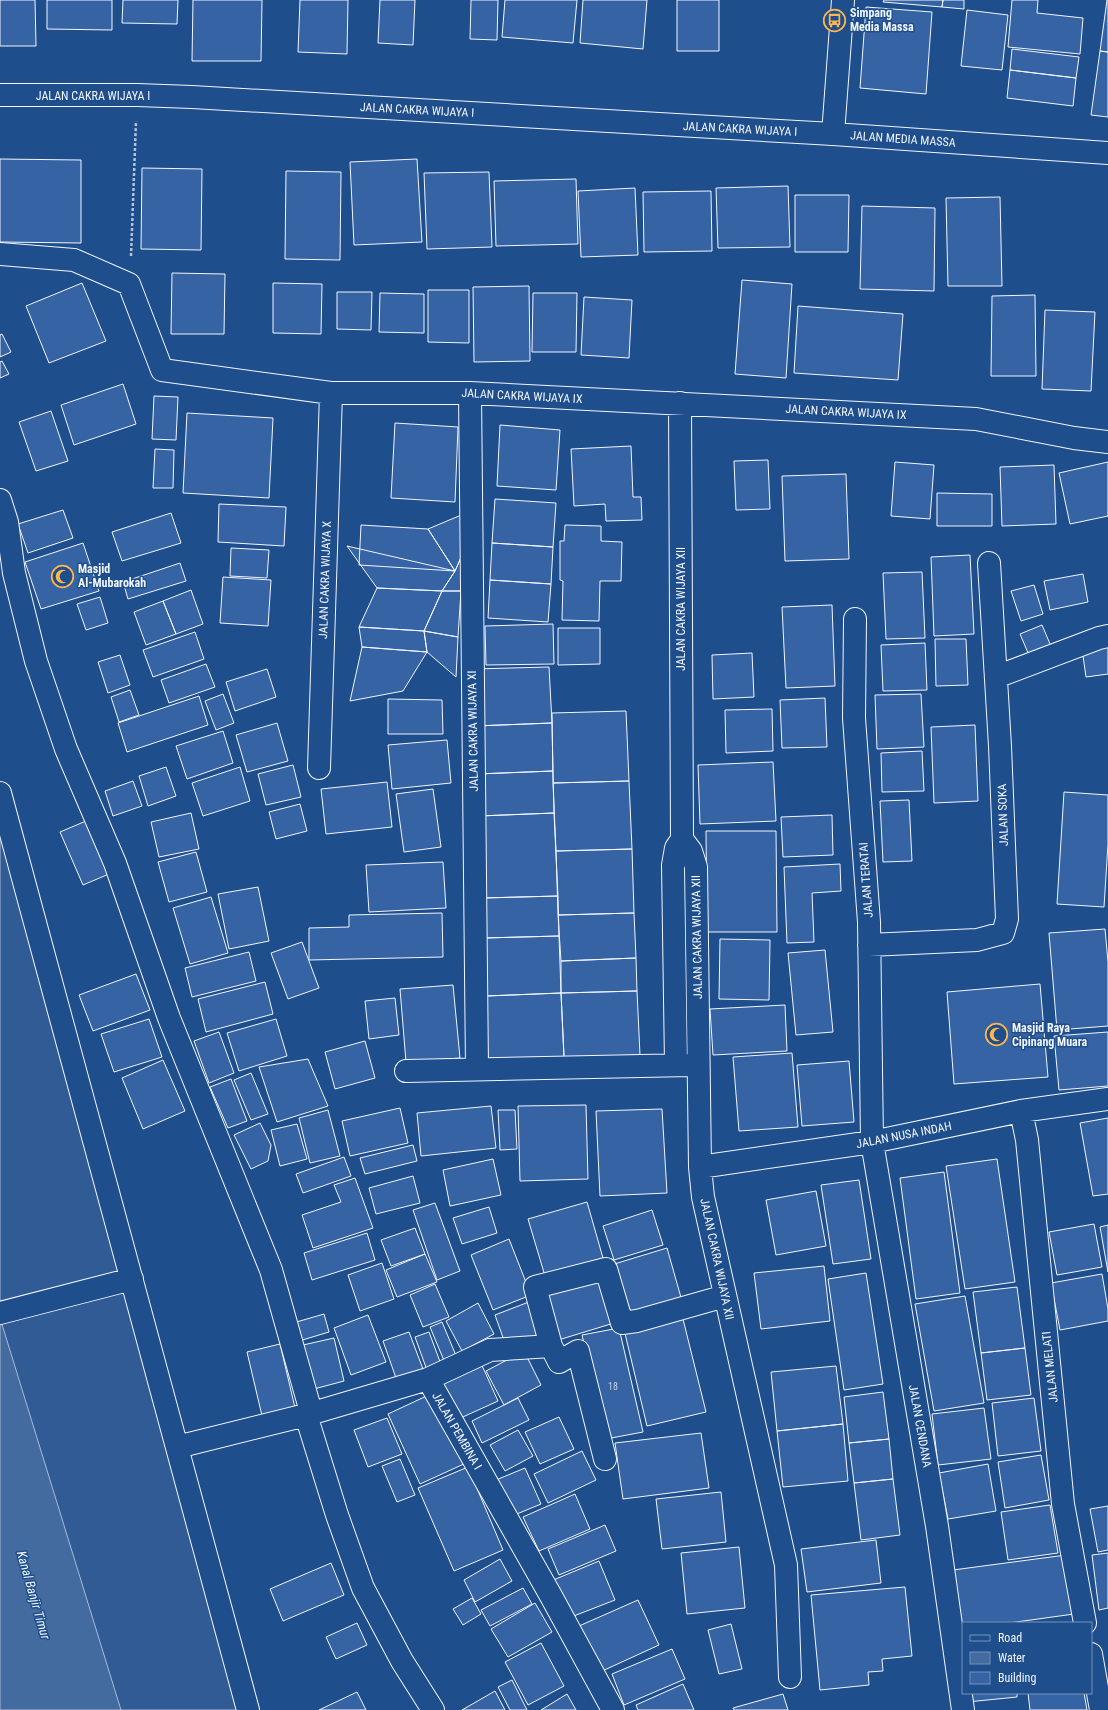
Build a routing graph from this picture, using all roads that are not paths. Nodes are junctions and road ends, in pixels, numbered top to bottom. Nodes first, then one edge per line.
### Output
1 (843, 0) edge
2 (0, 95) edge
3 (833, 134) junction
4 (1108, 153) edge
5 (0, 254) edge
6 (331, 393) junction
7 (470, 393) junction
8 (680, 403) junction
9 (1108, 442) edge
10 (0, 500) edge
11 (989, 562) dead end
12 (855, 619) dead end
13 (1108, 636) edge
14 (996, 677) junction
15 (320, 768) dead end
16 (0, 793) edge
17 (682, 839) junction
18 (869, 945) junction
19 (676, 1065) junction
20 (699, 1065) junction
21 (477, 1069) junction
22 (406, 1070) dead end
23 (1108, 1100) edge
24 (1021, 1111) junction
25 (872, 1142) junction
26 (700, 1167) junction
27 (123, 1281) junction
28 (725, 1296) junction
29 (0, 1313) edge
30 (551, 1346) junction
31 (428, 1379) junction
32 (308, 1413) junction
33 (177, 1447) junction
34 (604, 1459) dead end
35 (1085, 1622) edge
36 (1092, 1660) edge
37 (790, 1677) dead end
38 (248, 1710) edge
39 (433, 1710) edge
40 (613, 1710) edge
41 (963, 1710) edge
42 (1101, 1710) edge

1 - 3 street, JALAN MEDIA MASSA
2 - 3 street, JALAN CAKRA WIJAYA I
3 - 4 street, JALAN MEDIA MASSA
5 - 6 street, JALAN CAKRA WIJAYA IX
6 - 7 street, JALAN CAKRA WIJAYA IX
6 - 15 street, JALAN CAKRA WIJAYA X
7 - 8 street, JALAN CAKRA WIJAYA IX
7 - 21 street, JALAN CAKRA WIJAYA XI
8 - 9 street, JALAN CAKRA WIJAYA IX
8 - 17 street, JALAN CAKRA WIJAYA XII
10 - 32 street
11 - 14 street, JALAN SOKA
12 - 18 street, JALAN TERATAI
13 - 14 street
14 - 18 street, JALAN SOKA
16 - 27 street
17 - 19 street, JALAN CAKRA WIJAYA XII
17 - 20 street, JALAN CAKRA WIJAYA XII
18 - 25 street, JALAN TERATAI
19 - 20 street
19 - 21 street
20 - 26 street, JALAN CAKRA WIJAYA XII
21 - 22 street
23 - 24 street, JALAN NUSA INDAH
24 - 25 street, JALAN NUSA INDAH
24 - 35 street, JALAN MELATI
25 - 26 street, JALAN NUSA INDAH
25 - 41 street, JALAN CENDANA
26 - 28 street, JALAN CAKRA WIJAYA XII
27 - 29 street
27 - 33 street
28 - 30 street
28 - 37 street, JALAN CAKRA WIJAYA XII
30 - 31 street
30 - 34 street
31 - 32 street, JALAN PEMBINA I
31 - 40 street, JALAN PEMBINA I
32 - 33 street, JALAN PEMBINA I
32 - 39 street
33 - 38 street
36 - 42 street

